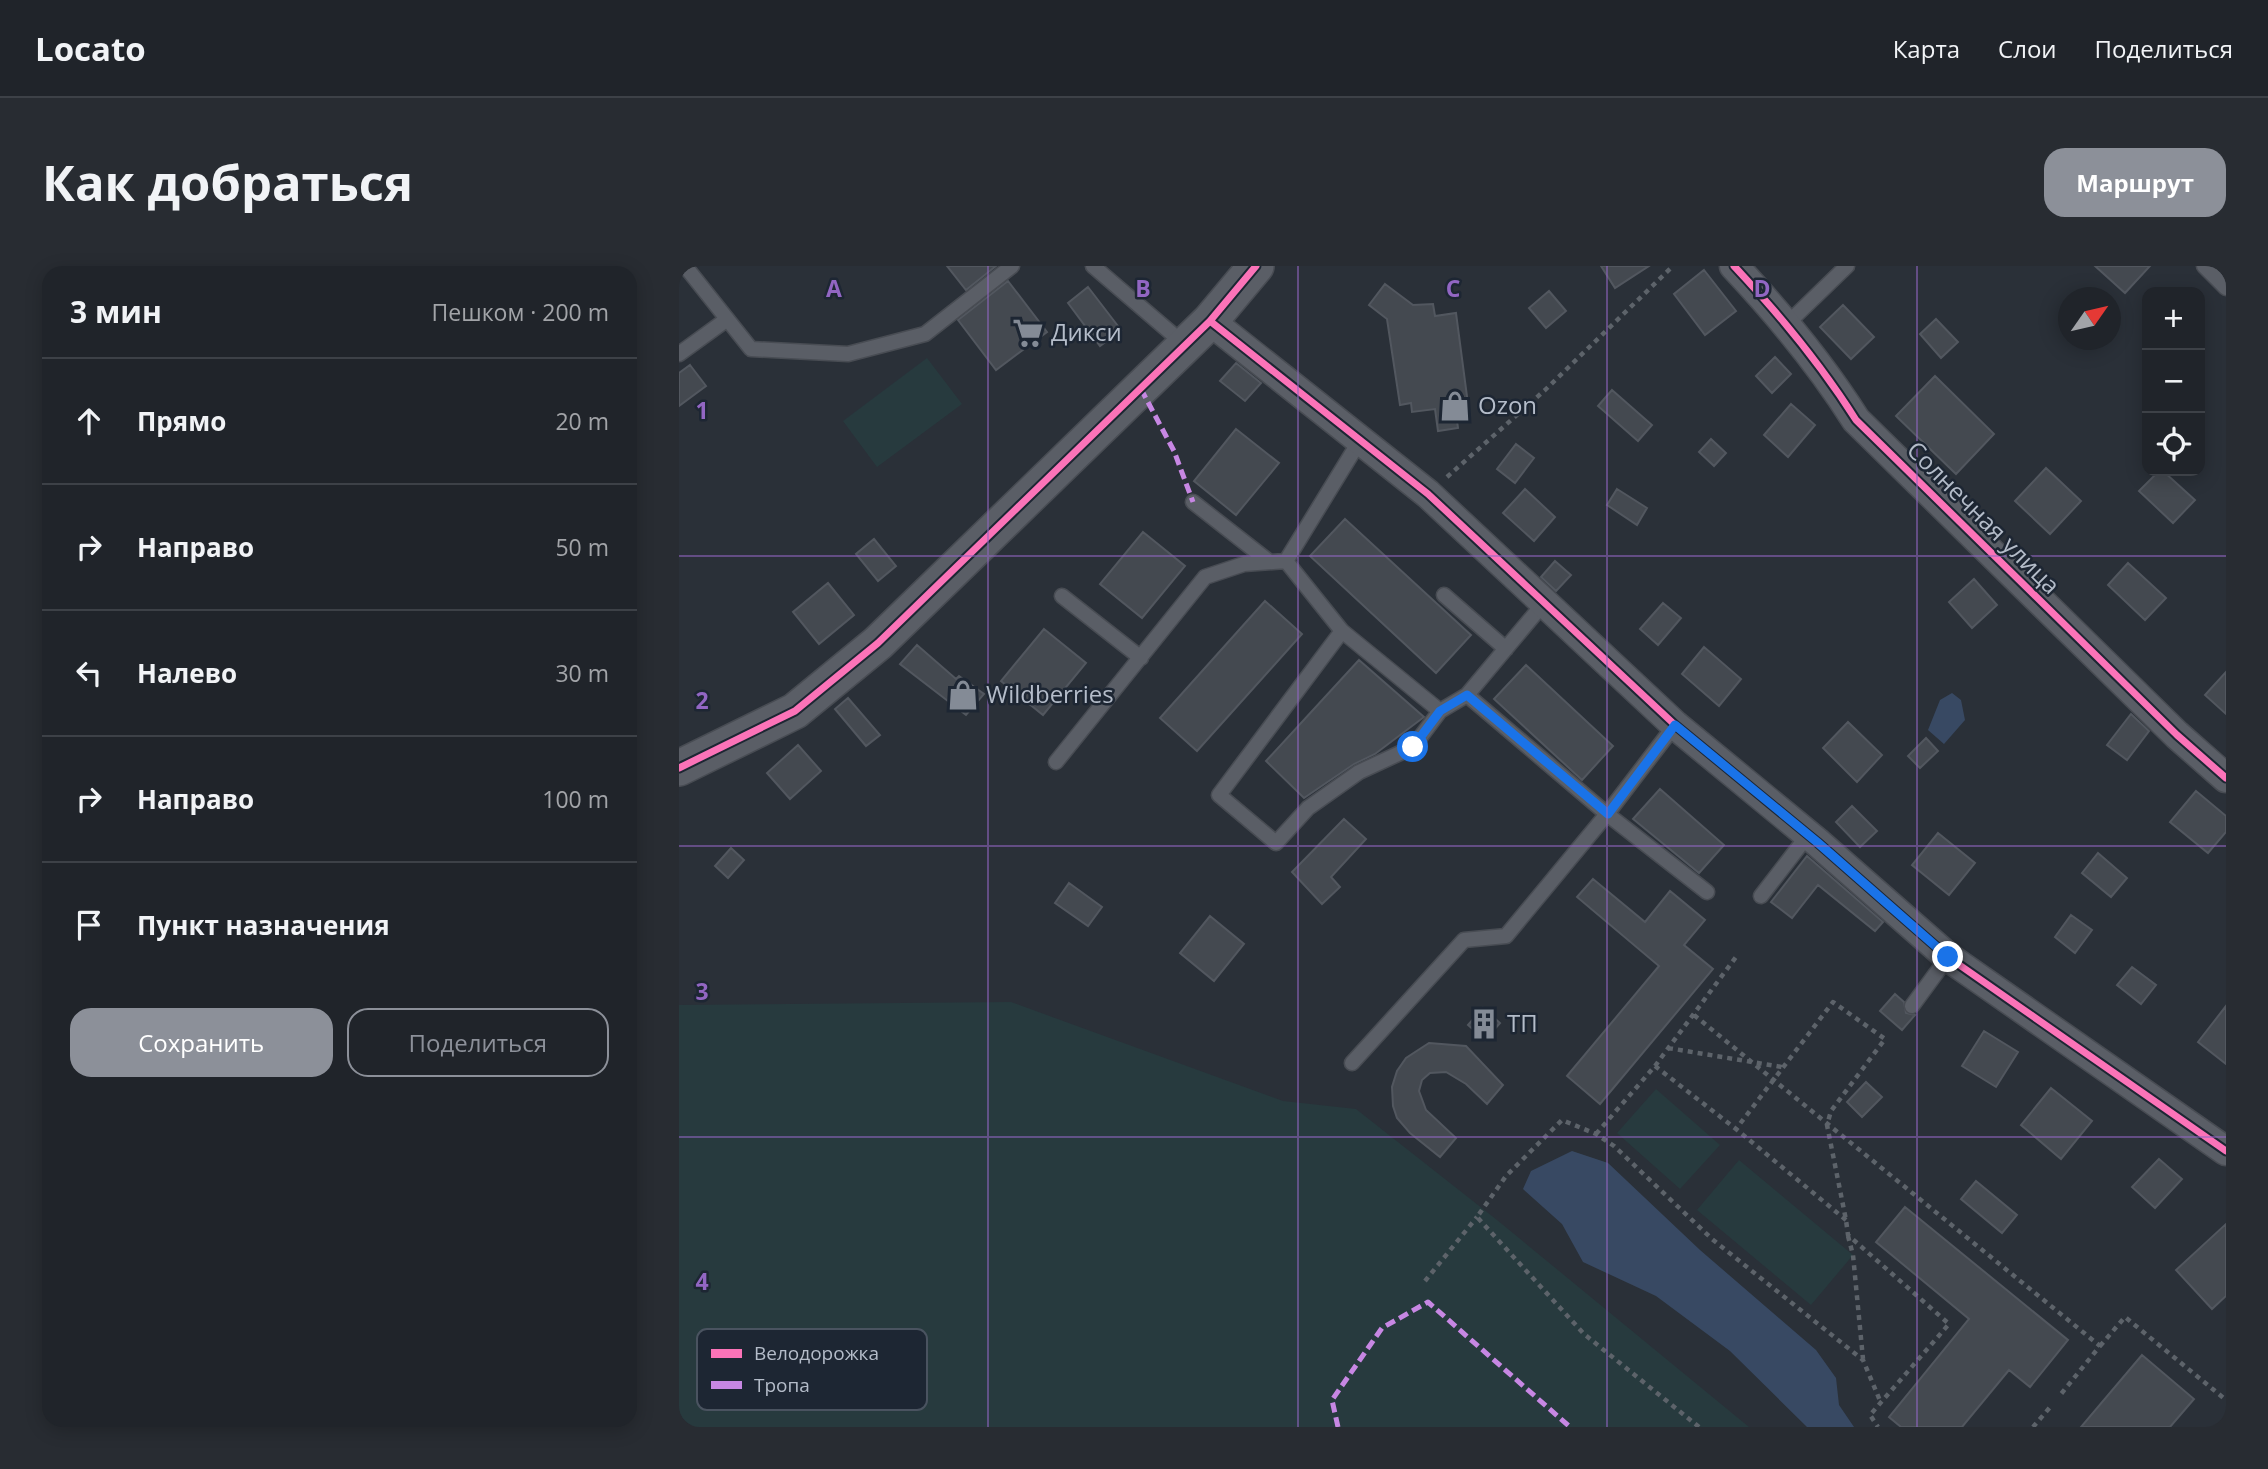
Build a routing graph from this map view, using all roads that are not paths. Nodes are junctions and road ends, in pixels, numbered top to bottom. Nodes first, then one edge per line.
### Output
1 (685, 266) edge
2 (1012, 266) edge
3 (1093, 266) edge
4 (1256, 266) edge
5 (1734, 266) edge
6 (1847, 266) edge
7 (2204, 266) edge
8 (2226, 288) edge
9 (726, 320) junction
10 (1210, 321) junction
11 (1788, 323) junction
12 (1184, 344) junction
13 (679, 354) edge
14 (1359, 442) junction
15 (1193, 502) dead end
16 (1267, 560) junction
17 (1286, 561) junction
18 (1444, 595) dead end
19 (1062, 596) dead end
20 (1545, 603) junction
21 (1342, 631) junction
22 (1506, 649) junction
23 (1141, 657) junction
24 (1467, 695) junction
25 (1440, 711) junction
26 (1675, 725) junction
27 (686, 759) edge
28 (1056, 762) dead end
29 (2226, 778) edge
30 (1608, 814) junction
31 (1808, 835) junction
32 (1707, 892) dead end
33 (1761, 896) dead end
34 (1948, 957) junction
35 (1912, 1006) dead end
36 (1352, 1063) dead end
37 (2226, 1151) edge

1 - 9 lane
2 - 9 lane
3 - 12 lane
4 - 10 street
5 - 11 street, Солнечная улица
6 - 11 lane
7 - 8 lane
9 - 13 lane
10 - 12 street
10 - 14 street
11 - 29 street, Солнечная улица
12 - 27 street
14 - 17 lane
14 - 20 street
15 - 16 lane
16 - 17 lane
16 - 23 lane
17 - 21 lane
18 - 22 lane
19 - 23 lane
20 - 22 lane
20 - 26 street
21 - 25 lane
21 - 25 lane
22 - 24 lane
23 - 28 lane
24 - 25 lane
24 - 30 lane
26 - 30 lane
26 - 31 street
30 - 32 lane
30 - 36 lane
31 - 33 lane
31 - 34 street
34 - 35 lane
34 - 37 street

